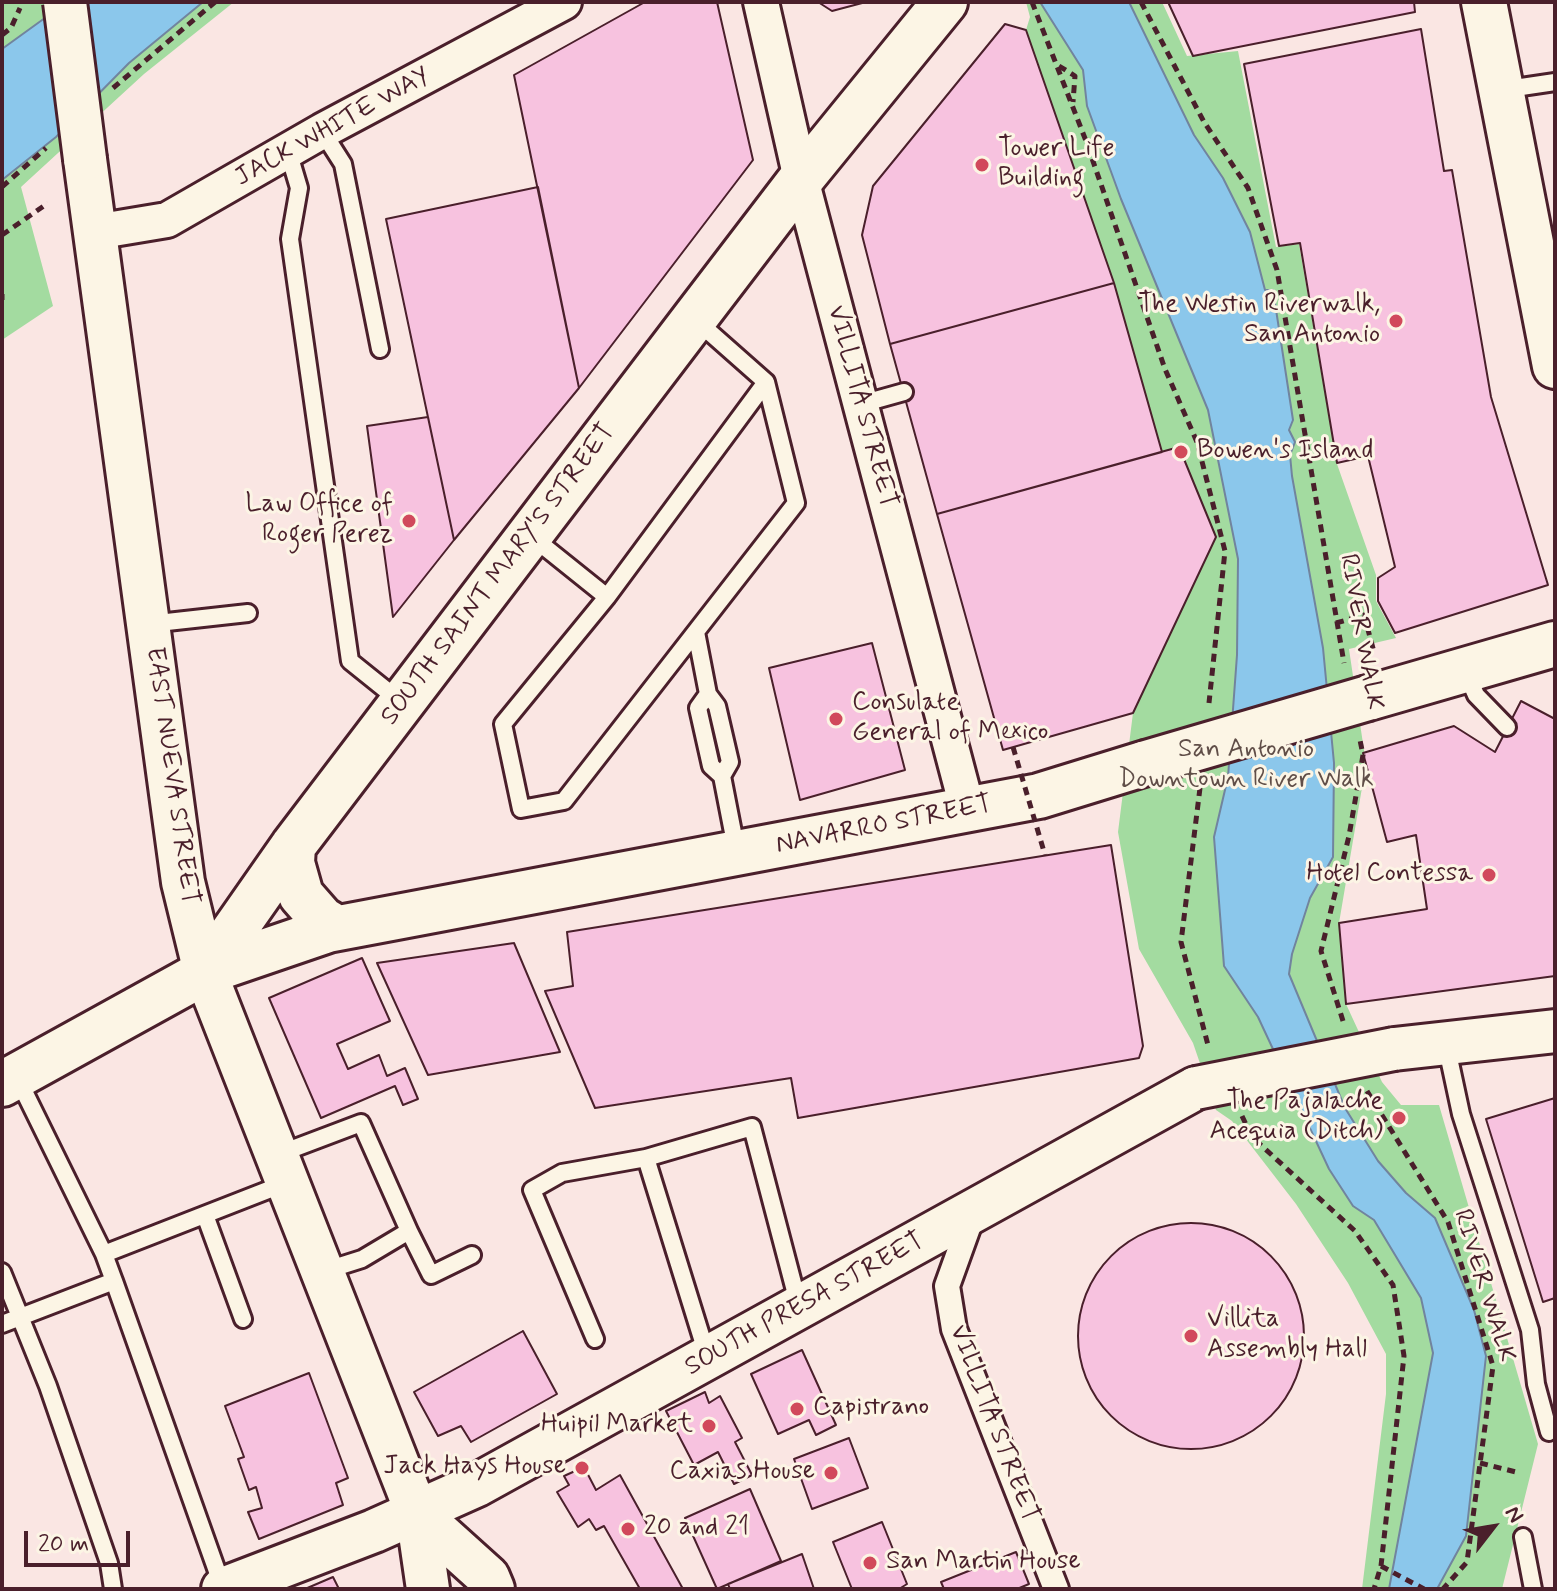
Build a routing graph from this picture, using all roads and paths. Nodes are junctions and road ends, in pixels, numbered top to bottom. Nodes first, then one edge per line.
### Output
1 (65, 2) edge
2 (564, 2) edge
3 (761, 2) edge
4 (945, 2) edge
5 (1032, 2) edge
6 (1141, 2) edge
7 (1484, 2) edge
8 (20, 8) dead end
9 (2, 35) edge
10 (1058, 65) junction
11 (1555, 82) edge
12 (1501, 90) junction
13 (1072, 105) junction
14 (322, 131) junction
15 (288, 151) junction
16 (801, 179) junction
17 (48, 203) dead end
18 (95, 232) junction
19 (2, 235) edge
20 (2, 294) edge
21 (2, 300) edge
22 (694, 319) junction
23 (380, 349) dead end
24 (1554, 356) edge
25 (766, 382) junction
26 (904, 392) dead end
27 (861, 404) junction
28 (530, 535) junction
29 (607, 597) junction
30 (248, 613) dead end
31 (1336, 623) junction
32 (149, 624) junction
33 (696, 632) junction
34 (1555, 644) edge
35 (1374, 652) dead end
36 (1465, 669) junction
37 (1357, 697) junction
38 (402, 703) junction
39 (1208, 708) dead end
40 (1507, 727) dead end
41 (1013, 747) dead end
42 (1200, 787) dead end
43 (968, 811) junction
44 (293, 846) junction
45 (737, 854) junction
46 (1045, 855) dead end
47 (337, 928) junction
48 (205, 972) junction
49 (1345, 1025) dead end
50 (1555, 1031) edge
51 (1446, 1043) junction
52 (1205, 1073) junction
53 (9, 1079) edge
54 (1366, 1089) dead end
55 (1239, 1111) dead end
56 (646, 1158) junction
57 (282, 1169) junction
58 (974, 1211) junction
59 (205, 1215) junction
60 (409, 1231) junction
61 (104, 1254) junction
62 (472, 1255) dead end
63 (2, 1272) edge
64 (322, 1272) junction
65 (114, 1281) junction
66 (800, 1309) junction
67 (20, 1316) junction
68 (243, 1319) dead end
69 (2, 1324) edge
70 (595, 1339) dead end
71 (709, 1359) junction
72 (1549, 1432) dead end
73 (1480, 1463) junction
74 (1516, 1472) dead end
75 (417, 1513) junction
76 (1523, 1537) dead end
77 (1381, 1566) junction
78 (113, 1589) edge
79 (223, 1589) edge
80 (428, 1589) edge
81 (493, 1589) edge
82 (1056, 1589) edge
83 (1374, 1589) edge
84 (1424, 1589) edge
85 (1443, 1589) edge
86 (1533, 1589) edge

1 - 18 street, EAST NUEVA STREET, bridge
2 - 14 street, JACK WHITE WAY
3 - 16 street, VILLITA STREET
4 - 16 main road, SOUTH SAINT MARY'S STREET
5 - 10 path
6 - 31 path, RIVER WALK
7 - 12 main road
8 - 9 path
10 - 13 path
10 - 13 path
11 - 12 lane
12 - 24 main road
13 - 39 path
14 - 15 street, JACK WHITE WAY
14 - 23 lane
15 - 18 street, JACK WHITE WAY
15 - 38 lane
16 - 22 main road, SOUTH SAINT MARY'S STREET
16 - 27 street, VILLITA STREET
17 - 19 path
18 - 32 street, EAST NUEVA STREET
20 - 21 path
22 - 25 lane
22 - 28 main road, SOUTH SAINT MARY'S STREET
25 - 29 lane
25 - 33 lane
26 - 27 lane
27 - 43 street, VILLITA STREET
28 - 29 lane
28 - 38 main road, SOUTH SAINT MARY'S STREET
29 - 33 lane
30 - 32 lane
31 - 35 path
31 - 37 path, RIVER WALK
32 - 48 street, EAST NUEVA STREET
33 - 45 lane
34 - 36 main road, NAVARRO STREET
36 - 37 main road, NAVARRO STREET
36 - 40 lane
37 - 43 main road, NAVARRO STREET, bridge
37 - 49 path, RIVER WALK
38 - 44 main road, SOUTH SAINT MARY'S STREET
41 - 46 path, bridge
42 - 52 path
43 - 45 main road, NAVARRO STREET
44 - 47 main road
44 - 48 main road, SOUTH SAINT MARY'S STREET
45 - 47 main road, NAVARRO STREET
47 - 48 main road, NAVARRO STREET
48 - 53 main road, SOUTH SAINT MARY'S STREET
48 - 57 street, EAST NUEVA STREET
50 - 51 street, SOUTH PRESA STREET
51 - 52 street, SOUTH PRESA STREET, bridge
51 - 72 lane
52 - 58 street, SOUTH PRESA STREET
53 - 61 lane
54 - 73 path, RIVER WALK
55 - 77 path
56 - 66 lane
56 - 70 lane
56 - 71 lane
57 - 59 lane
57 - 60 lane
57 - 64 street, EAST NUEVA STREET
58 - 66 street, SOUTH PRESA STREET
58 - 82 street, VILLITA STREET
59 - 61 lane
59 - 68 lane
60 - 62 lane
60 - 64 lane
61 - 65 lane
63 - 67 lane
64 - 75 street, EAST NUEVA STREET
65 - 67 lane
65 - 79 lane
66 - 71 street, SOUTH PRESA STREET
67 - 69 lane
67 - 78 lane
71 - 75 street, SOUTH PRESA STREET
73 - 74 path
73 - 85 path, RIVER WALK
75 - 79 street, SOUTH PRESA STREET
75 - 80 street, EAST NUEVA STREET
75 - 81 street, EAST NUEVA STREET
76 - 86 lane
77 - 83 path
77 - 84 path

